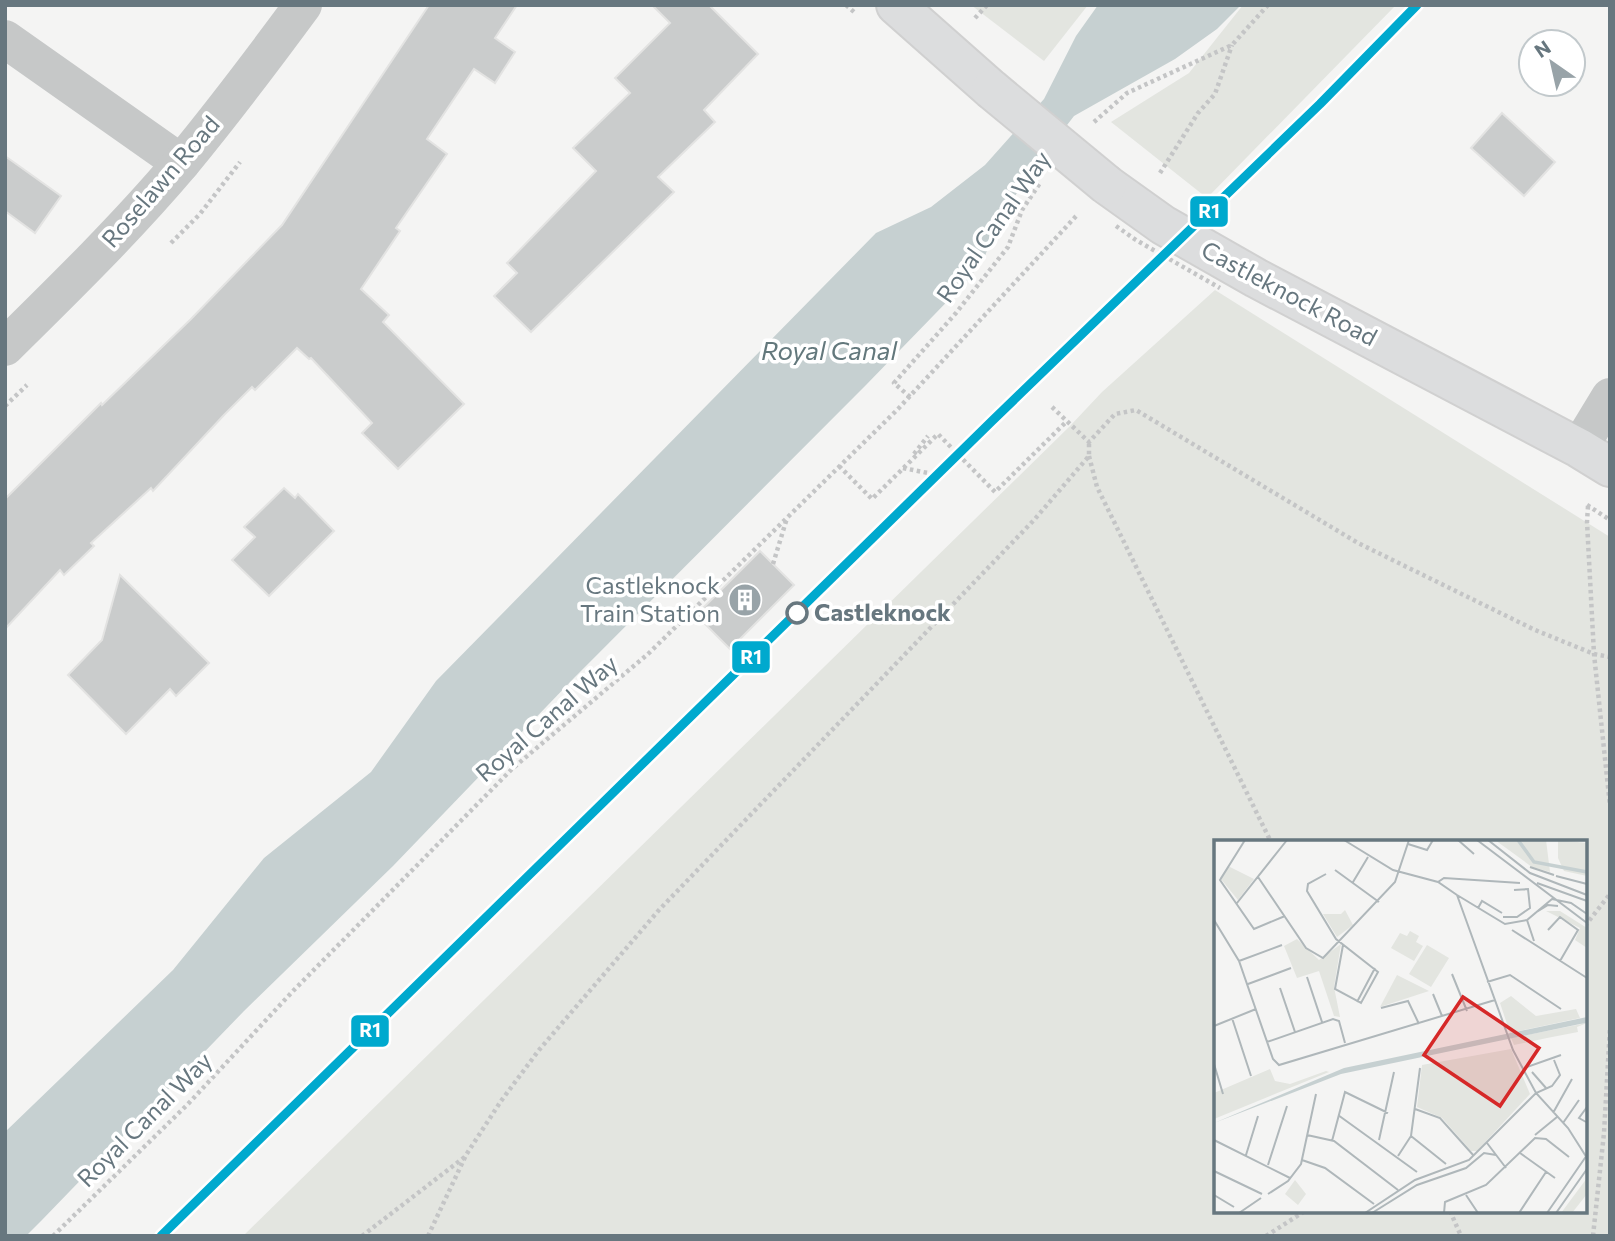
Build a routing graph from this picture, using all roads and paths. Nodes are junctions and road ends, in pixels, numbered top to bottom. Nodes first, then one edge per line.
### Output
1 (303, 5) edge
2 (896, 5) edge
3 (1268, 5) edge
4 (5, 39) edge
5 (1232, 44) junction
6 (1090, 126) dead end
7 (181, 163) junction
8 (1047, 176) dead end
9 (1154, 183) dead end
10 (1081, 210) dead end
11 (5, 347) edge
12 (909, 397) junction
13 (1610, 397) edge
14 (1052, 407) dead end
15 (1066, 422) junction
16 (928, 436) dead end
17 (1089, 442) junction
18 (1089, 456) junction
19 (1594, 457) edge
20 (839, 466) junction
21 (902, 468) junction
22 (928, 473) dead end
23 (787, 517) junction
24 (773, 564) dead end
25 (1594, 654) junction
26 (1610, 657) edge
27 (1610, 806) edge
28 (1269, 840) edge
29 (1610, 894) edge
30 (1587, 923) edge
31 (1610, 1027) edge
32 (466, 1155) junction
33 (1302, 1213) edge
34 (1451, 1213) edge
35 (52, 1236) edge
36 (362, 1236) edge
37 (428, 1236) edge
38 (1266, 1236) edge
39 (1461, 1236) edge
40 (1593, 1236) edge

1 - 7 street, Roselawn Road
2 - 19 main road, Castleknock Road, bridge
3 - 5 path
4 - 7 street
5 - 6 path
5 - 9 path
7 - 11 street, Roselawn Road
8 - 12 path, Royal Canal Way
10 - 12 path
12 - 20 path, Royal Canal Way
13 - 19 street
14 - 15 path
15 - 17 path
15 - 21 path
16 - 21 path
17 - 18 path
17 - 25 path
18 - 28 path
18 - 32 path
19 - 25 path
20 - 21 path
20 - 23 path, Royal Canal Way
21 - 22 path
23 - 24 path
23 - 35 path, Royal Canal Way
25 - 26 path
25 - 27 path
29 - 30 path
31 - 40 path
32 - 36 path
32 - 37 path
33 - 38 path
34 - 39 path

